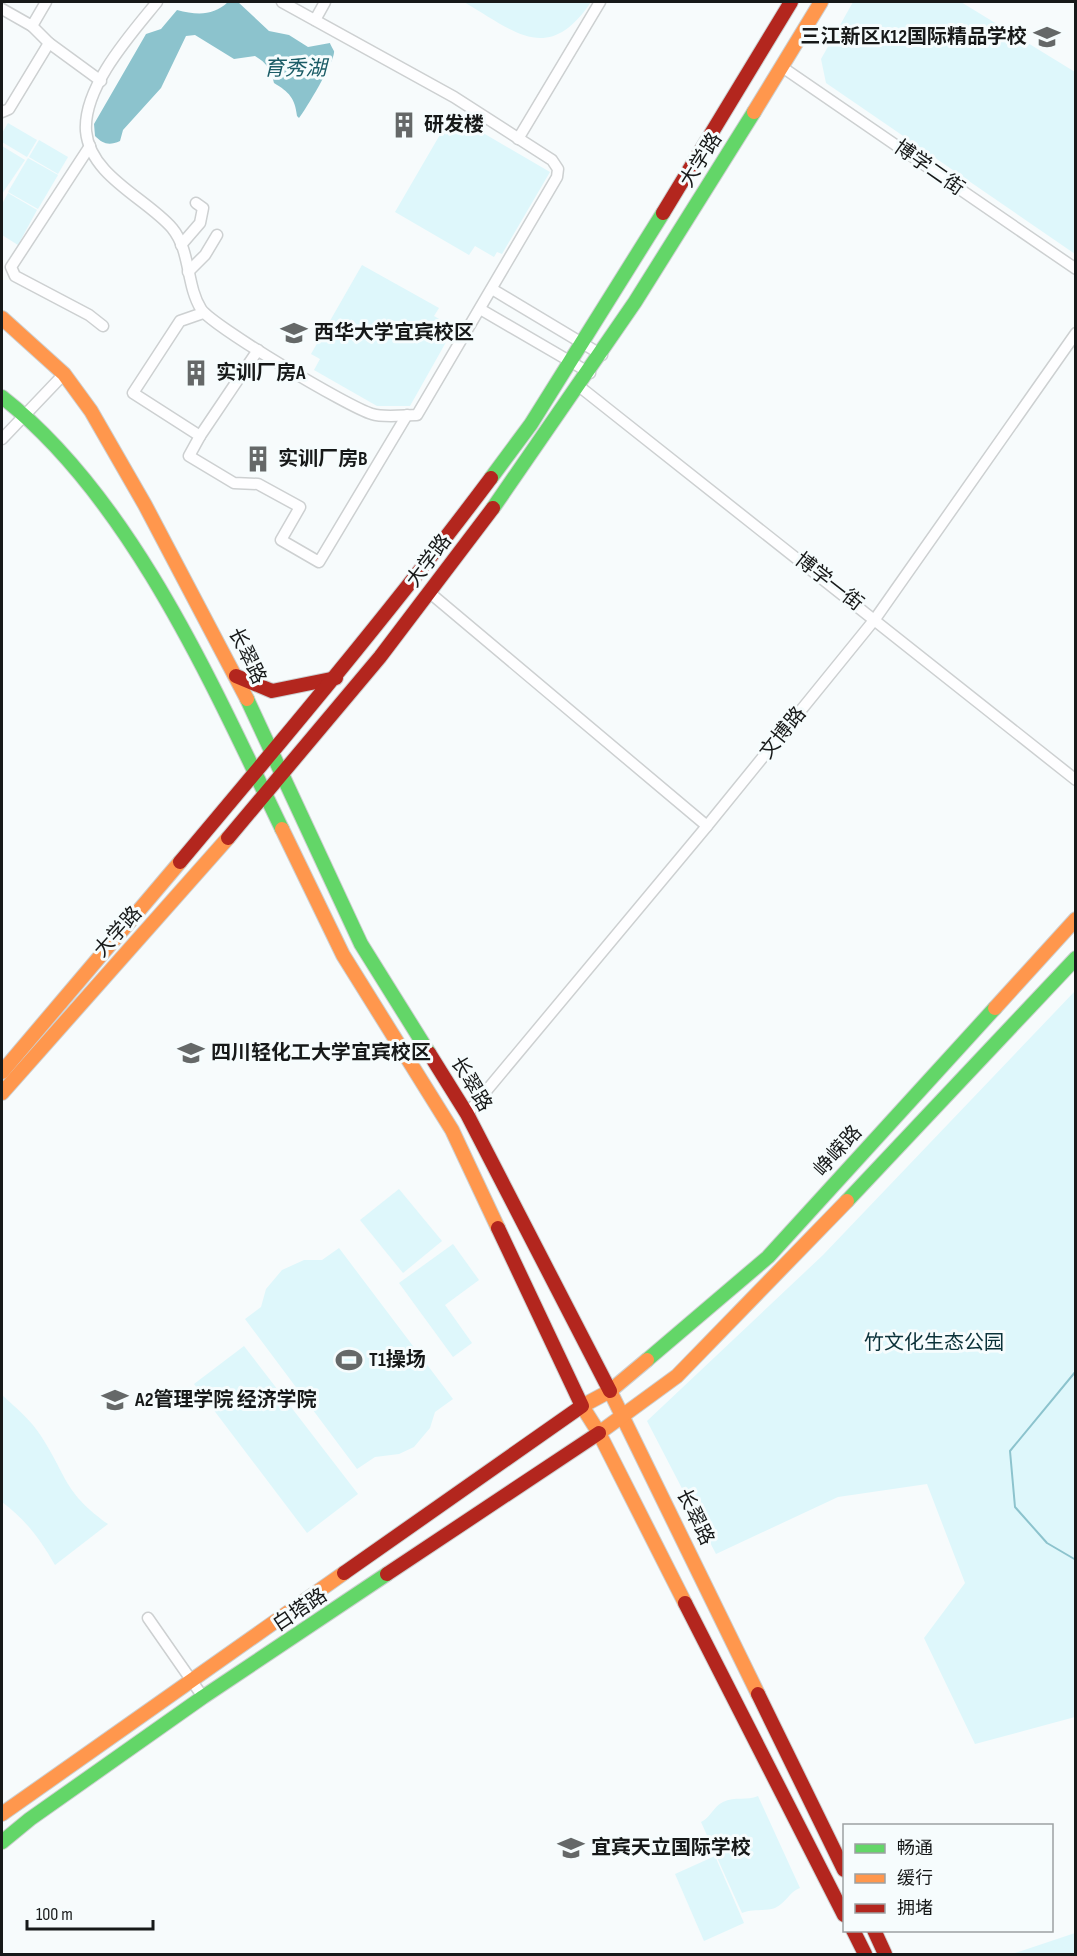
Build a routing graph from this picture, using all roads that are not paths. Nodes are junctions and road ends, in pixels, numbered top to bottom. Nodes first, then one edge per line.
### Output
1 (46, 2) edge
2 (157, 2) edge
3 (282, 2) edge
4 (325, 2) edge
5 (600, 2) edge
6 (791, 2) edge
7 (821, 2) edge
8 (2, 9) edge
9 (315, 20) junction
10 (32, 26) junction
11 (49, 43) junction
12 (782, 67) junction
13 (101, 81) junction
14 (2, 112) edge
15 (518, 139) junction
16 (90, 146) junction
17 (196, 203) dead end
18 (218, 235) dead end
19 (181, 245) junction
20 (1076, 269) edge
21 (188, 272) junction
22 (492, 289) junction
23 (480, 309) junction
24 (203, 313) junction
25 (2, 318) edge
26 (103, 326) dead end
27 (1076, 333) edge
28 (583, 343) junction
29 (258, 350) junction
30 (602, 355) junction
31 (571, 361) junction
32 (590, 373) junction
33 (64, 374) junction
34 (580, 387) junction
35 (2, 397) edge
36 (25, 415) junction
37 (407, 415) junction
38 (200, 436) junction
39 (2, 439) edge
40 (430, 593) junction
41 (875, 619) junction
42 (236, 676) junction
43 (336, 678) junction
44 (272, 755) junction
45 (256, 774) junction
46 (282, 776) junction
47 (1076, 780) edge
48 (267, 794) junction
49 (707, 826) junction
50 (1076, 919) edge
51 (1076, 958) edge
52 (2, 1072) edge
53 (2, 1093) edge
54 (467, 1114) junction
55 (610, 1391) junction
56 (582, 1406) junction
57 (624, 1417) junction
58 (599, 1433) junction
59 (148, 1617) dead end
60 (191, 1680) junction
61 (204, 1697) junction
62 (2, 1814) edge
63 (2, 1842) edge
64 (843, 1868) edge
65 (843, 1913) edge
66 (853, 1932) edge
67 (875, 1932) edge
68 (865, 1954) edge
69 (885, 1954) edge

1 - 10 street
2 - 13 street
3 - 9 street
4 - 9 street
5 - 15 street
6 - 28 main road, 大学路
7 - 12 main road, 大学路
8 - 10 street
9 - 15 street
10 - 11 street
11 - 13 street
11 - 14 street
12 - 20 street, 博学二街
12 - 30 main road, 大学路
13 - 16 street
15 - 22 street
16 - 19 street
16 - 26 street
17 - 19 street
18 - 21 street
19 - 21 street
21 - 24 street
22 - 23 street
22 - 28 street
23 - 31 street
23 - 37 street
24 - 29 street
24 - 38 street
25 - 33 main road, 长翠路
27 - 41 street, 文博路
28 - 30 street
28 - 31 main road, 大学路
29 - 37 street
29 - 38 street
30 - 32 main road, 大学路
31 - 32 street
31 - 43 main road, 大学路
32 - 34 main road, 大学路
33 - 36 street
33 - 42 main road, 长翠路
34 - 40 main road, 大学路
34 - 41 street, 博学一街
35 - 36 main road, 长翠路
36 - 39 street
36 - 45 main road, 长翠路
37 - 38 street
40 - 46 main road, 大学路
40 - 49 street
41 - 47 street, 博学一街
41 - 49 street, 文博路
42 - 43 main road
42 - 44 main road, 长翠路
43 - 44 main road, 大学路
44 - 45 main road, 大学路
44 - 46 main road, 长翠路
45 - 48 main road, 长翠路
45 - 52 main road, 大学路
46 - 48 main road, 大学路
46 - 54 main road, 长翠路
48 - 53 main road, 大学路
48 - 56 main road, 长翠路
49 - 54 street, 文博路
50 - 55 main road, 峥嵘路
51 - 57 main road, 峥嵘路
54 - 55 main road, 长翠路
55 - 56 main road, 白塔路
55 - 57 main road, 长翠路
56 - 58 main road, 长翠路
56 - 60 main road, 白塔路
57 - 58 main road, 白塔路
57 - 64 main road, 长翠路
58 - 61 main road, 白塔路
58 - 65 main road, 长翠路
59 - 60 street
60 - 61 street
60 - 62 main road, 白塔路
61 - 63 main road, 白塔路
66 - 68 main road
67 - 69 main road

